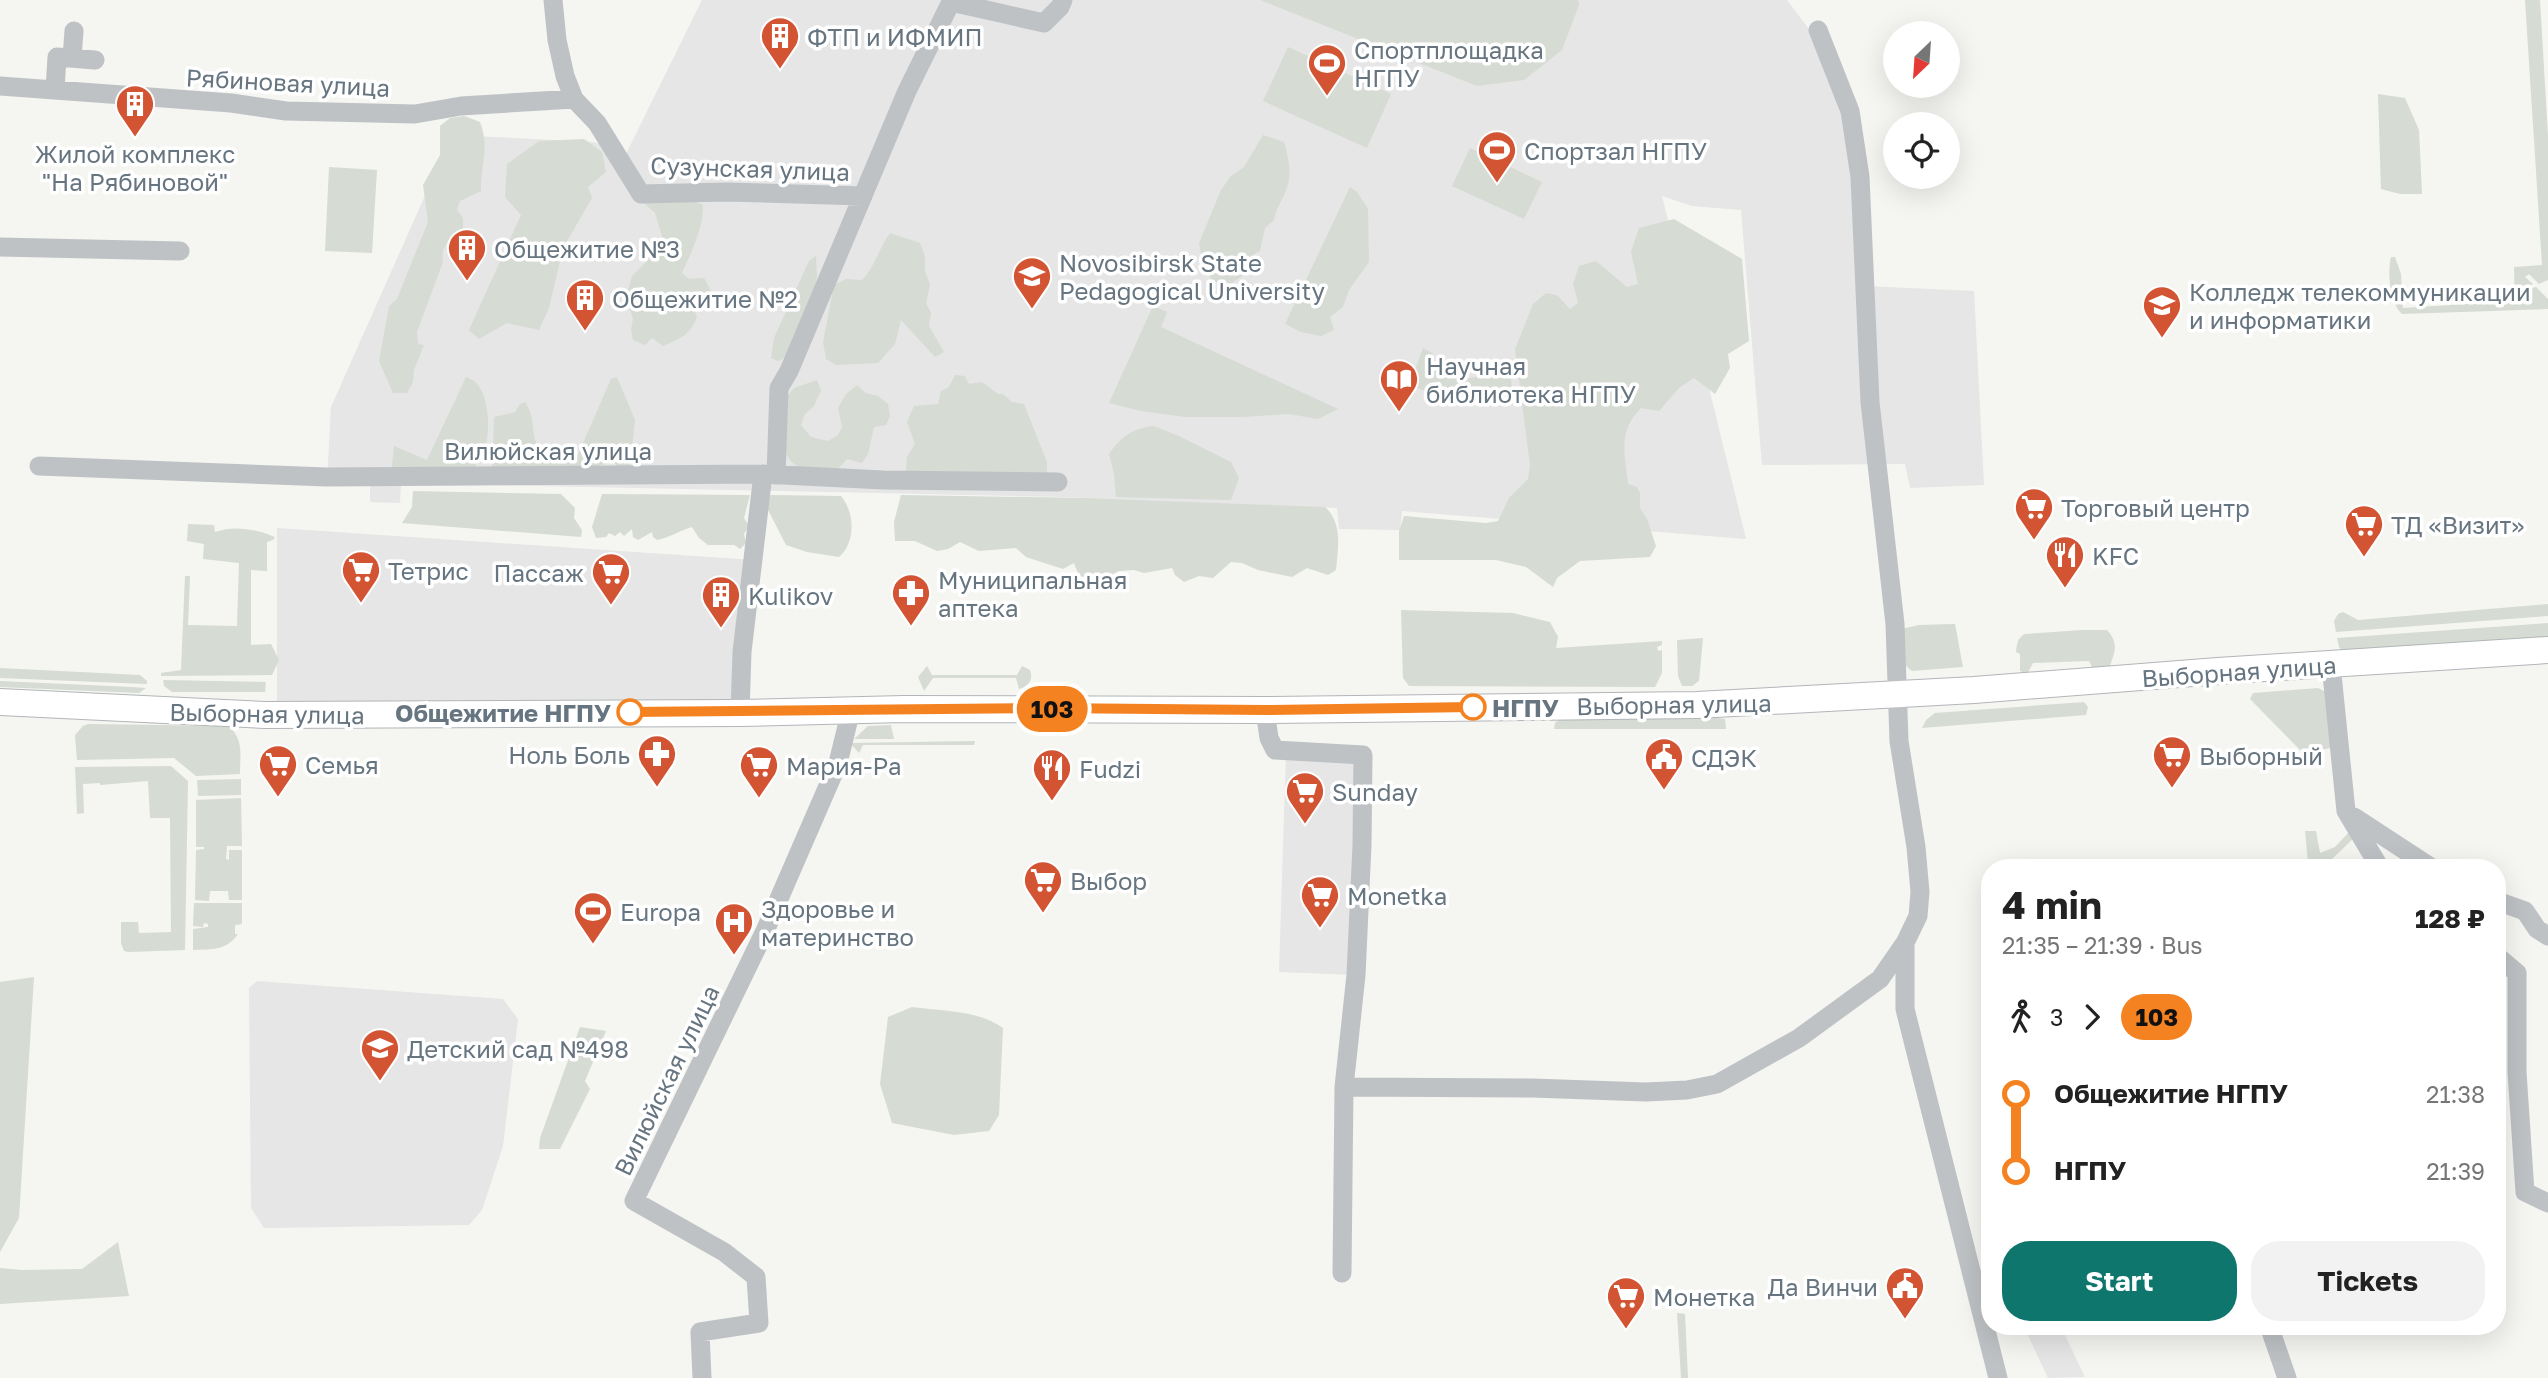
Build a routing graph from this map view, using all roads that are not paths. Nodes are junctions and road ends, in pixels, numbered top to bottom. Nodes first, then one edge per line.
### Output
1 (553, 0) edge
2 (1063, 0) edge
3 (1818, 30) dead end
4 (74, 31) dead end
5 (72, 58) junction
6 (95, 60) dead end
7 (0, 86) edge
8 (55, 90) junction
9 (574, 99) junction
10 (863, 196) junction
11 (0, 247) edge
12 (180, 251) dead end
13 (39, 466) dead end
14 (769, 474) junction
15 (1058, 482) dead end
16 (2548, 650) edge
17 (2331, 665) junction
18 (1896, 695) junction
19 (0, 702) edge
20 (851, 710) junction
21 (1265, 710) junction
22 (740, 713) junction
23 (2346, 811) junction
24 (2375, 859) edge
25 (2417, 859) edge
26 (2506, 904) edge
27 (2548, 936) edge
28 (1905, 943) junction
29 (2506, 964) edge
30 (1344, 1087) junction
31 (2548, 1203) edge
32 (1342, 1273) dead end
33 (1981, 1314) edge
34 (1986, 1335) edge
35 (2272, 1335) edge
36 (702, 1378) edge
37 (1997, 1378) edge
38 (2287, 1378) edge

1 - 9 street, Сузунская улица
2 - 10 street
3 - 18 street
4 - 5 street
5 - 6 street
5 - 8 street
7 - 8 street, Рябиновая улица
8 - 9 street, Рябиновая улица
9 - 10 street, Сузунская улица
10 - 14 street
11 - 12 street
13 - 14 street, Вилюйская улица
14 - 15 street, Вилюйская улица
14 - 22 street
16 - 17 main road, Выборная улица
17 - 18 main road, Выборная улица
17 - 23 street
18 - 21 main road, Выборная улица
18 - 28 street
19 - 22 main road, Выборная улица
20 - 21 main road, Выборная улица
20 - 22 main road, Выборная улица
20 - 36 street, Вилюйская улица
21 - 30 street
23 - 24 street
23 - 25 street
26 - 27 street
28 - 30 street
28 - 33 street
29 - 31 street
30 - 32 street
34 - 37 street
35 - 38 street

